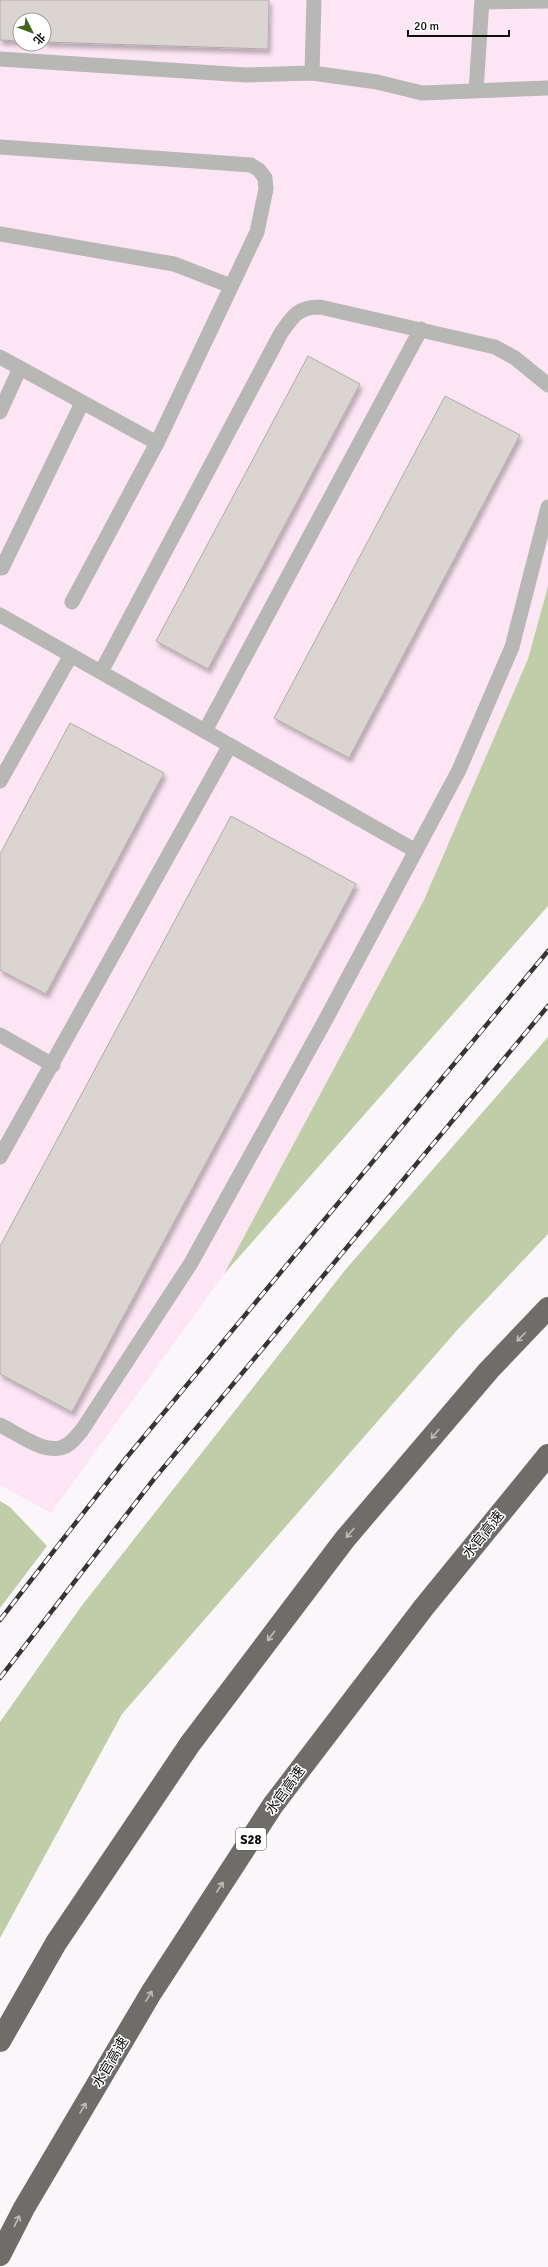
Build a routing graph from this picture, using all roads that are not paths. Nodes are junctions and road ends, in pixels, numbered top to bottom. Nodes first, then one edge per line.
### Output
1 (314, 0) edge
2 (482, 1) edge
3 (548, 1) edge
4 (0, 59) edge
5 (312, 73) junction
6 (548, 88) edge
7 (476, 91) junction
8 (0, 147) edge
9 (0, 234) edge
10 (231, 286) junction
11 (421, 330) junction
12 (0, 357) edge
13 (20, 368) junction
14 (548, 385) edge
15 (82, 403) junction
16 (0, 412) edge
17 (157, 443) junction
18 (548, 506) edge
19 (2, 568) dead end
20 (72, 602) dead end
21 (0, 615) edge
22 (71, 655) junction
23 (101, 672) junction
24 (205, 731) junction
25 (230, 745) junction
26 (0, 781) edge
27 (416, 851) junction
28 (0, 1035) edge
29 (53, 1065) junction
30 (0, 1157) edge
31 (548, 1308) edge
32 (0, 1425) edge
33 (548, 1455) edge
34 (0, 2041) edge
35 (0, 2255) edge

1 - 5 lane
2 - 3 lane
2 - 7 lane
4 - 5 lane
5 - 7 lane
6 - 7 lane
8 - 10 lane
9 - 10 lane
10 - 17 lane
11 - 14 lane
11 - 23 lane
11 - 24 lane
12 - 13 lane
13 - 15 lane
13 - 16 lane
15 - 17 lane
15 - 19 lane
17 - 20 lane
18 - 27 lane
21 - 22 lane
22 - 23 lane
22 - 26 lane
23 - 24 lane
24 - 25 lane
25 - 27 lane
25 - 29 lane
27 - 32 lane
28 - 29 lane
29 - 30 lane
31 -> 34 highway
35 -> 33 highway, 水官高速 / S28

